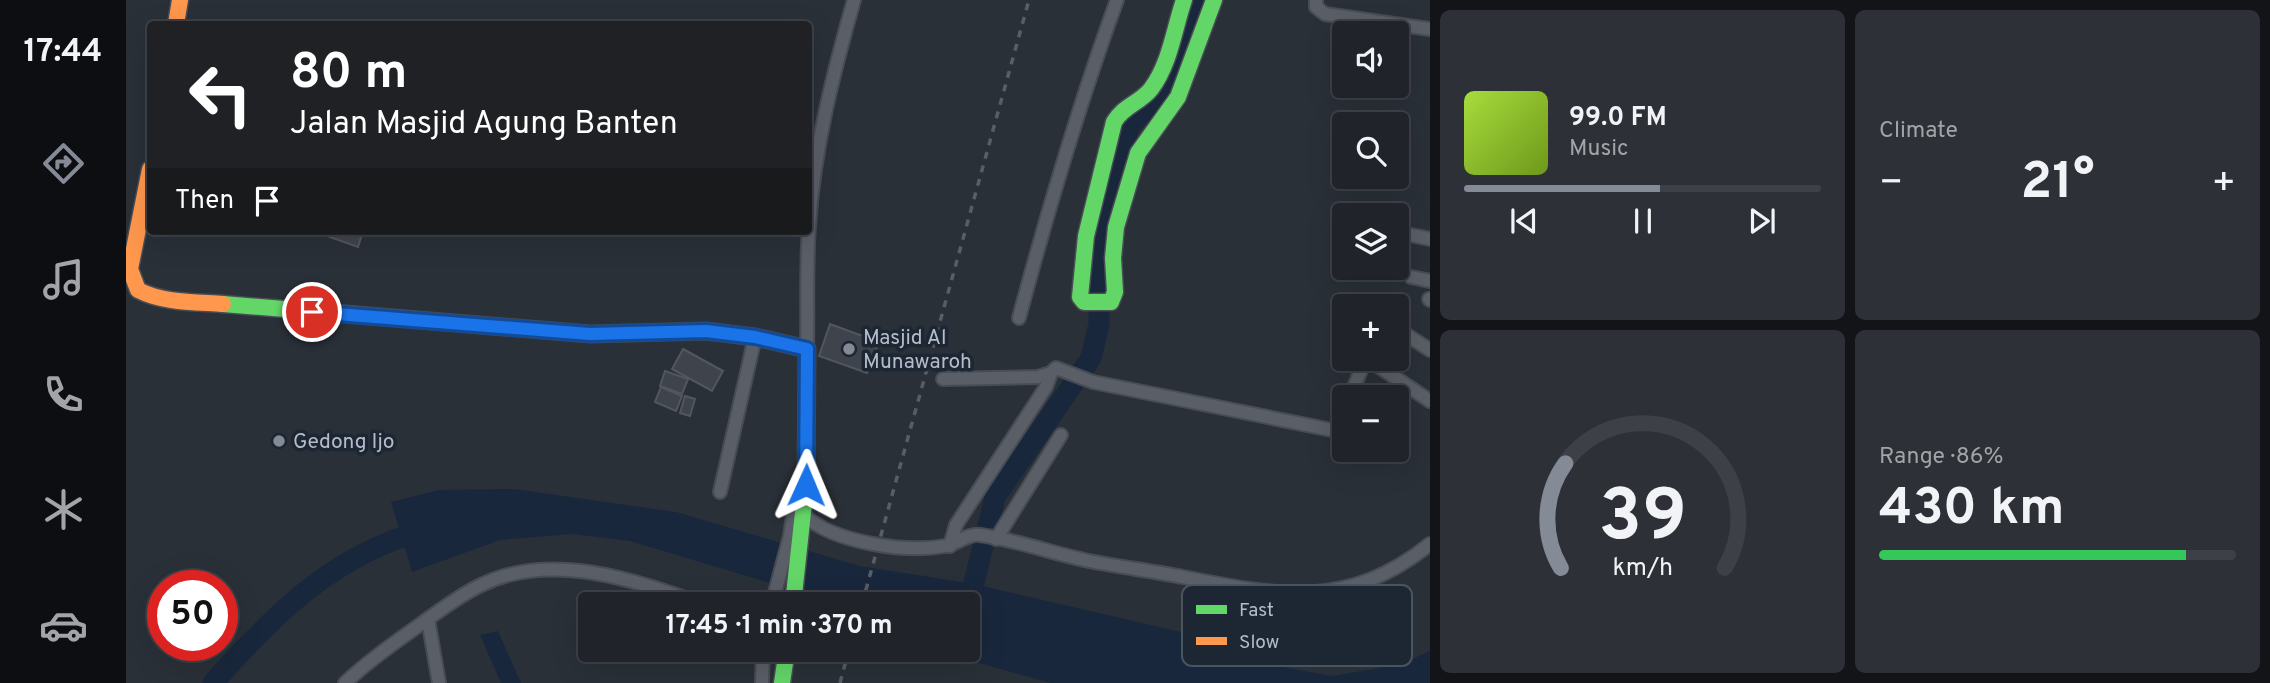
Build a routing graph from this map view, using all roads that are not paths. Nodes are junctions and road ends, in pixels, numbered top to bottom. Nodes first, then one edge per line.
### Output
1 (180, 0) edge
2 (854, 0) edge
3 (1117, 0) edge
4 (1184, 0) edge
5 (1214, 0) edge
6 (1317, 0) edge
7 (176, 21) edge
8 (1430, 29) edge
9 (1173, 75) junction
10 (147, 184) edge
11 (812, 198) edge
12 (809, 235) edge
13 (1409, 235) edge
14 (1430, 239) edge
15 (1411, 277) dead end
16 (1430, 281) edge
17 (1019, 318) dead end
18 (1409, 336) edge
19 (755, 337) junction
20 (807, 349) junction
21 (1430, 350) edge
22 (1051, 373) junction
23 (943, 379) dead end
24 (1355, 385) edge
25 (1407, 385) edge
26 (1409, 387) edge
27 (1430, 401) edge
28 (805, 415) junction
29 (1332, 430) edge
30 (1061, 435) dead end
31 (720, 492) dead end
32 (804, 514) junction
33 (796, 537) junction
34 (995, 538) junction
35 (1430, 544) edge
36 (950, 546) junction
37 (1226, 585) edge
38 (1352, 585) edge
39 (664, 592) edge
40 (776, 592) edge
41 (794, 592) edge
42 (428, 619) junction
43 (763, 662) edge
44 (785, 662) edge
45 (345, 683) edge
46 (439, 683) edge
47 (762, 683) edge
48 (782, 683) edge

1 - 7 main road
2 - 11 street
3 - 17 street
4 - 9 main road
5 - 9 main road
6 - 8 street
9 - 9 main road
10 - 19 main road
12 - 20 street
13 - 14 street
15 - 16 street
18 - 21 street
19 - 20 main road
19 - 31 street
20 - 28 main road
22 - 23 street
22 - 29 street
22 - 36 street
24 - 25 street
26 - 27 street
28 - 32 main road
28 - 33 street
30 - 34 street
32 - 33 main road
32 - 36 street
33 - 40 street
33 - 41 main road
34 - 36 street
34 - 37 street
35 - 38 street
39 - 42 street
42 - 45 street
42 - 46 street
43 - 47 street
44 - 48 main road

